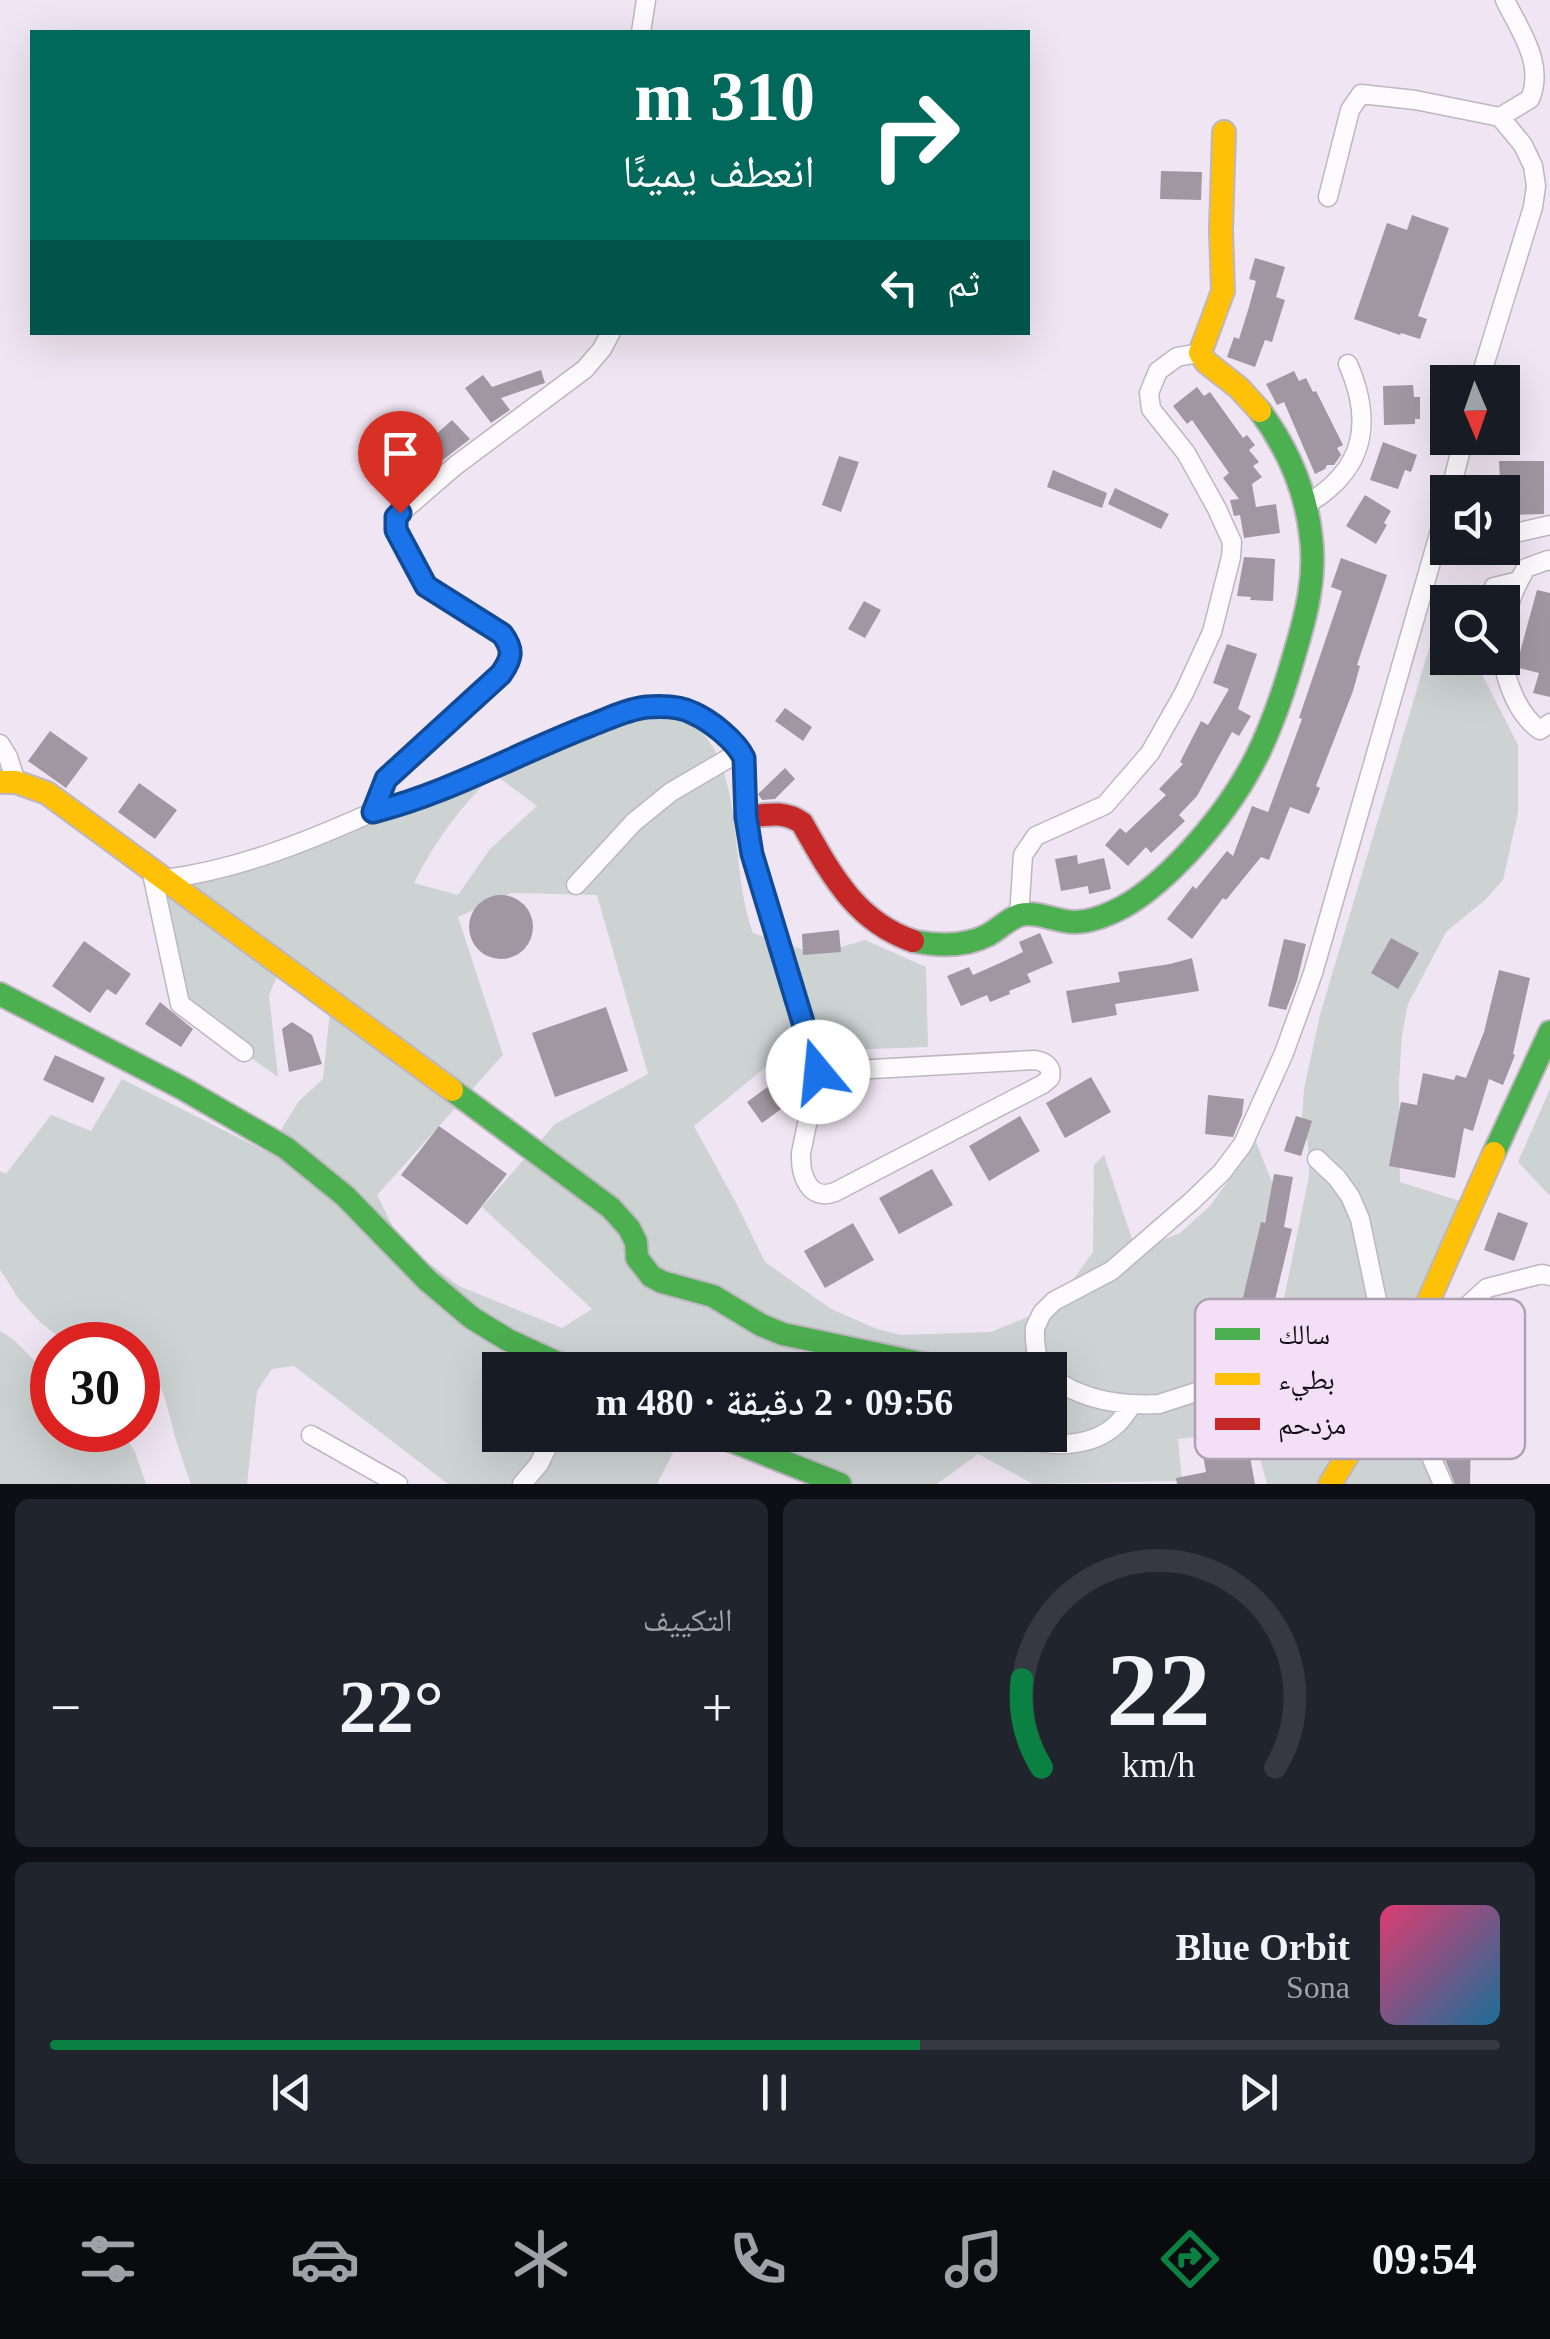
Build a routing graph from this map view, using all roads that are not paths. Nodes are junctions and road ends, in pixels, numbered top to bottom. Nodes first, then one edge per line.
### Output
1 (646, 0) edge
2 (1505, 0) edge
3 (641, 30) edge
4 (1500, 118) junction
5 (1224, 132) dead end
6 (1328, 197) dead end
7 (609, 335) edge
8 (1200, 353) junction
9 (1348, 364) dead end
10 (1484, 365) edge
11 (1307, 504) junction
12 (1550, 525) edge
13 (1523, 531) junction
14 (1520, 532) edge
15 (1542, 563) edge
16 (1436, 565) edge
17 (1519, 581) junction
18 (1502, 585) edge
19 (1517, 585) edge
20 (1507, 675) edge
21 (1550, 723) edge
22 (0, 744) edge
23 (741, 751) junction
24 (8, 782) edge
25 (373, 812) junction
26 (746, 817) junction
27 (158, 874) junction
28 (576, 885) dead end
29 (1018, 916) junction
30 (0, 994) edge
31 (1549, 1035) edge
32 (244, 1052) dead end
33 (818, 1072) junction
34 (1317, 1159) dead end
35 (1550, 1276) edge
36 (1377, 1299) edge
37 (1422, 1299) edge
38 (1474, 1299) edge
39 (518, 1344) junction
40 (518, 1352) edge
41 (535, 1352) edge
42 (868, 1352) edge
43 (1036, 1352) edge
44 (1067, 1387) edge
45 (1195, 1393) edge
46 (1132, 1405) junction
47 (311, 1435) dead end
48 (1067, 1444) edge
49 (544, 1452) edge
50 (760, 1452) edge
51 (1345, 1459) edge
52 (1432, 1459) edge
53 (398, 1484) edge
54 (522, 1484) edge
55 (840, 1484) edge
56 (1330, 1484) edge
57 (1443, 1484) edge

1 - 3 street
2 - 4 street
4 - 6 street
4 - 10 street
5 - 8 street
7 - 25 street
8 - 11 street
8 - 29 street
9 - 11 street
11 - 29 street
12 - 13 street
13 - 14 street
13 - 15 street
15 - 17 street
16 - 43 street
17 - 18 street
17 - 19 street
20 - 21 street
22 - 24 street
23 - 25 street
23 - 26 street
23 - 28 street
24 - 27 street
25 - 27 street
26 - 29 street
26 - 33 street
27 - 32 street
27 - 42 street
30 - 39 street
31 - 37 street
33 - 33 street
34 - 36 street
35 - 38 street
39 - 40 street
39 - 41 street
44 - 46 street
45 - 46 street
46 - 48 street
47 - 53 street
49 - 54 street
50 - 55 street
51 - 56 street
52 - 57 street

